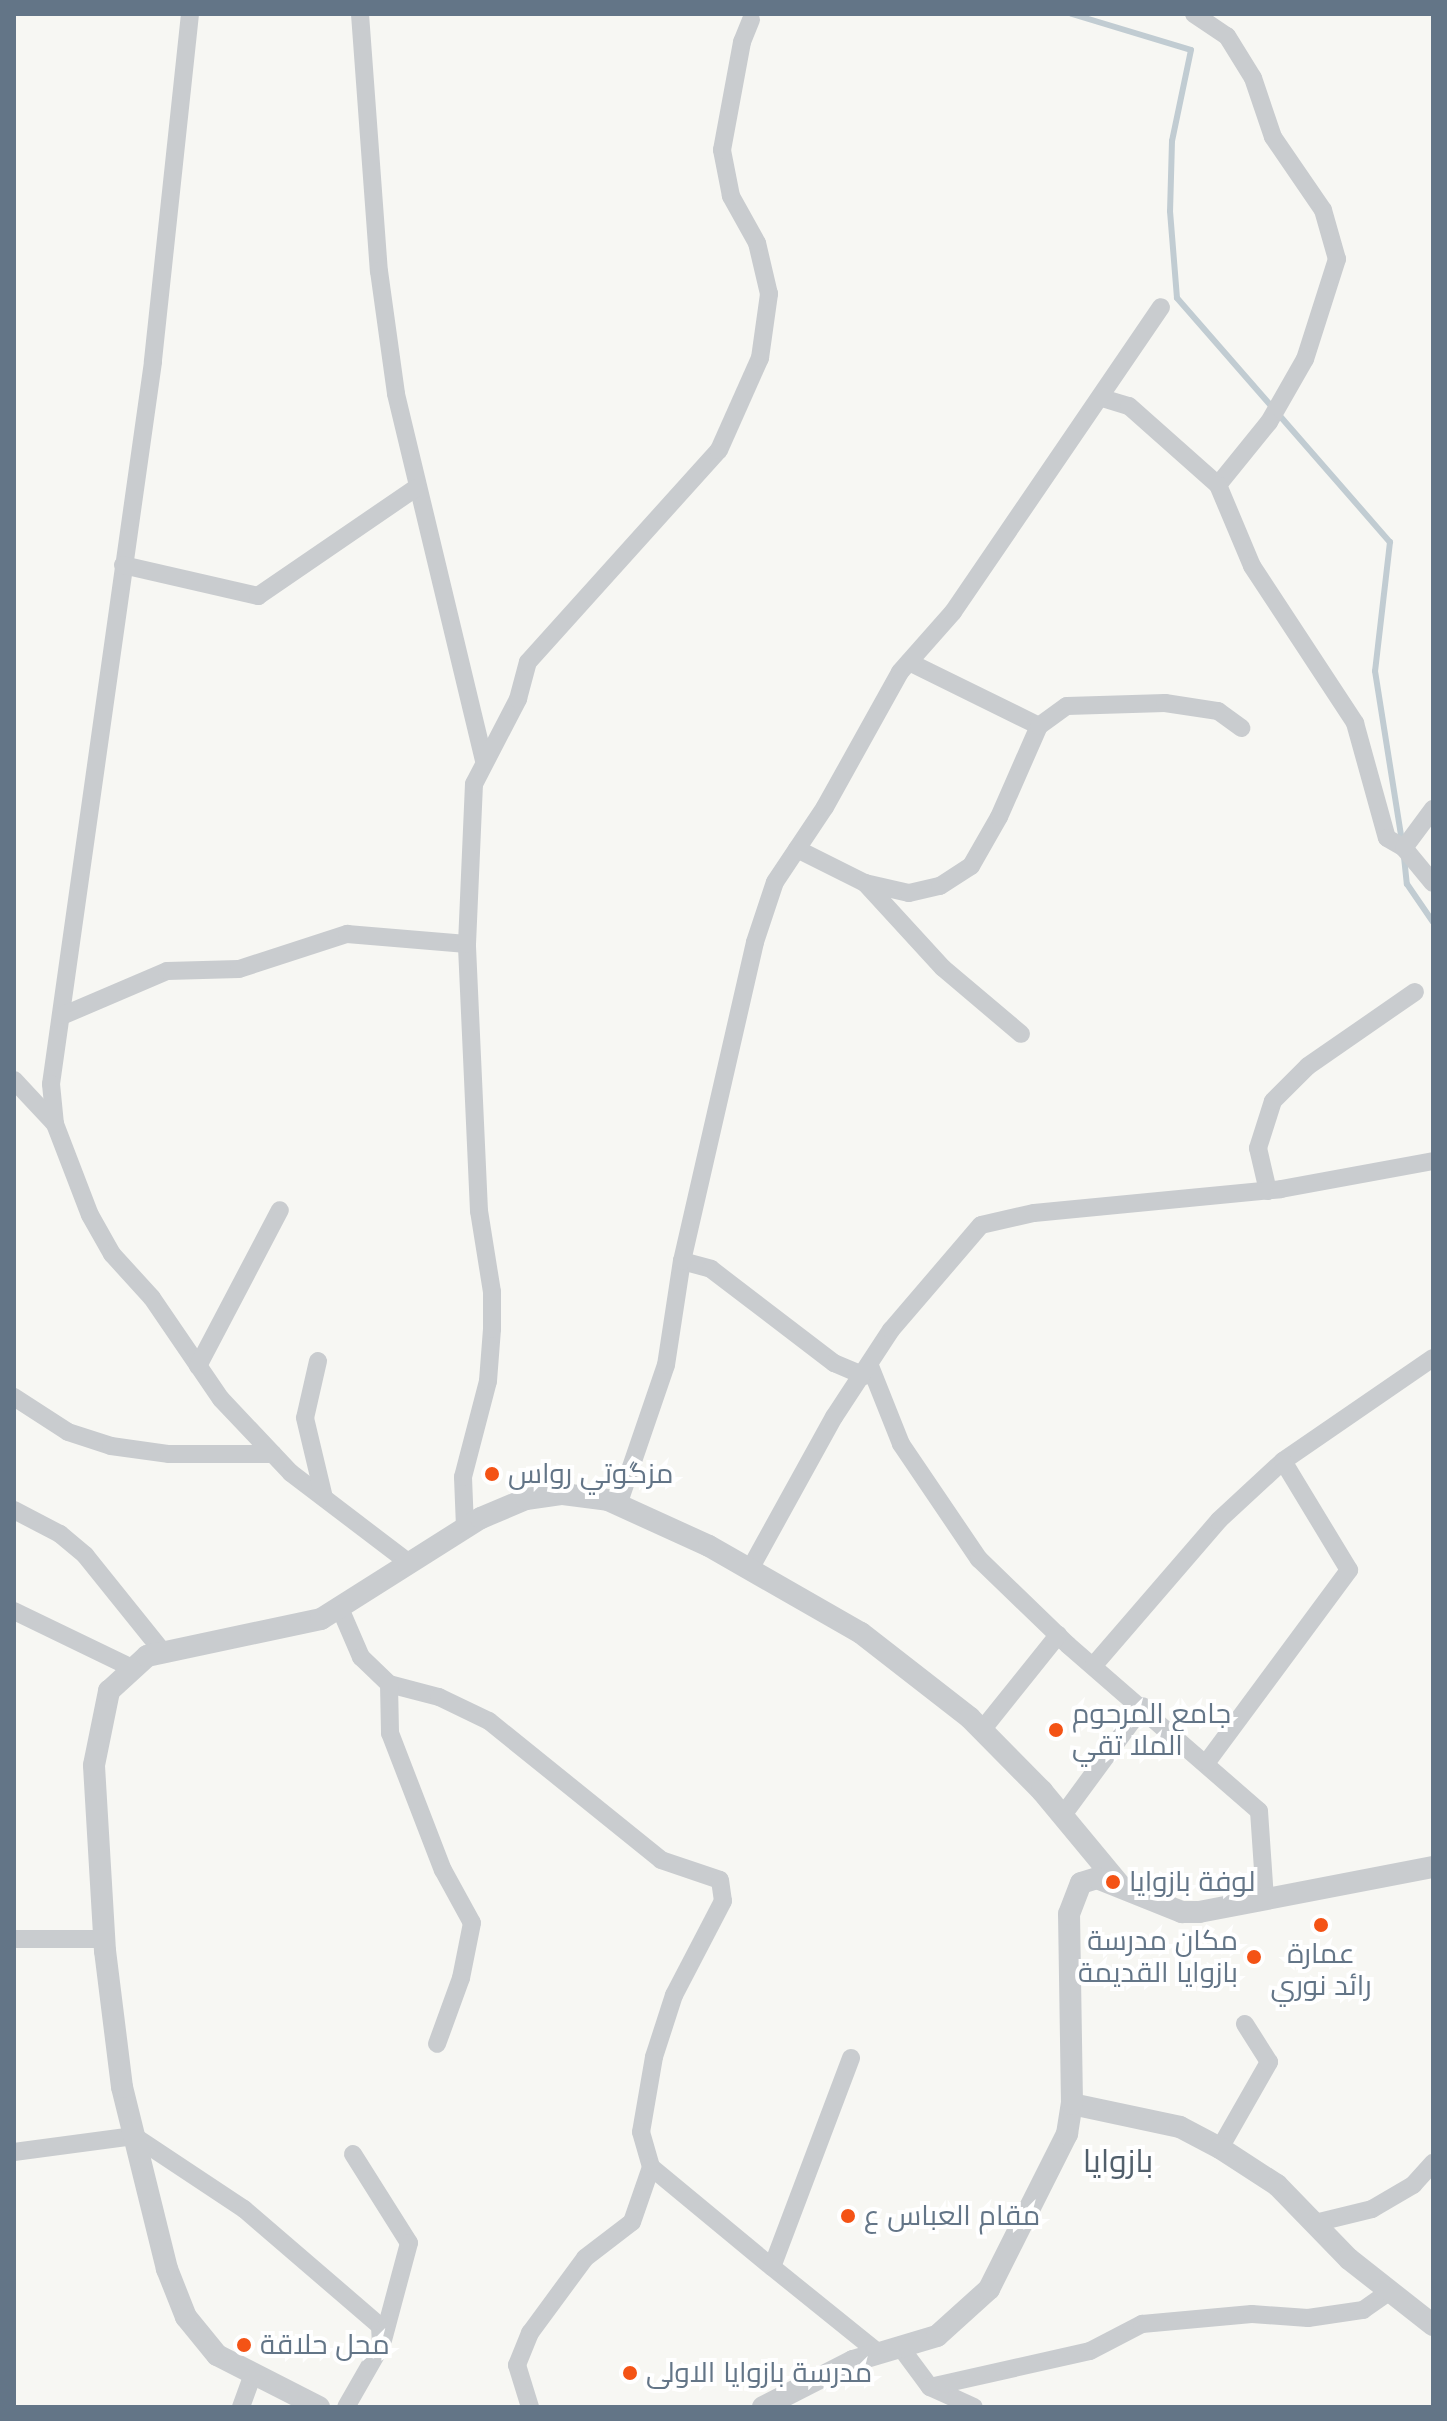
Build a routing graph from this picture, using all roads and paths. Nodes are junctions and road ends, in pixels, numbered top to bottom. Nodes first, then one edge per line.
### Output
1 (190, 14) edge
2 (360, 14) edge
3 (1194, 14) edge
4 (751, 20) dead end
5 (1161, 307) dead end
6 (1102, 398) junction
7 (1218, 485) junction
8 (416, 488) junction
9 (123, 565) junction
10 (909, 662) junction
11 (1039, 726) junction
12 (1241, 728) dead end
13 (484, 760) junction
14 (1433, 809) edge
15 (1404, 848) junction
16 (797, 849) junction
17 (865, 883) junction
18 (1433, 883) edge
19 (467, 944) junction
20 (1415, 992) dead end
21 (64, 1015) junction
22 (1021, 1034) dead end
23 (14, 1080) edge
24 (55, 1124) junction
25 (1433, 1161) edge
26 (1268, 1191) junction
27 (280, 1210) dead end
28 (682, 1261) junction
29 (1433, 1358) edge
30 (318, 1361) dead end
31 (198, 1366) junction
32 (867, 1371) junction
33 (14, 1397) edge
34 (273, 1454) junction
35 (1283, 1461) junction
36 (324, 1498) junction
37 (618, 1505) junction
38 (14, 1510) edge
39 (465, 1527) junction
40 (409, 1563) junction
41 (750, 1569) junction
42 (339, 1606) junction
43 (14, 1611) edge
44 (1058, 1635) junction
45 (163, 1652) junction
46 (1094, 1665) junction
47 (130, 1667) junction
48 (389, 1684) junction
49 (1143, 1706) junction
50 (982, 1730) junction
51 (1207, 1762) junction
52 (1063, 1815) junction
53 (1433, 1867) edge
54 (1121, 1886) junction
55 (1265, 1900) junction
56 (14, 1939) edge
57 (104, 1939) junction
58 (1245, 2024) dead end
59 (437, 2044) dead end
60 (851, 2058) dead end
61 (1072, 2104) junction
62 (134, 2136) junction
63 (1220, 2148) junction
64 (14, 2152) edge
65 (353, 2154) dead end
66 (1433, 2163) edge
67 (651, 2167) junction
68 (1315, 2223) junction
69 (772, 2267) junction
70 (1389, 2292) junction
71 (1433, 2325) edge
72 (381, 2346) junction
73 (890, 2351) junction
74 (252, 2377) junction
75 (930, 2387) junction
76 (961, 2405) edge
77 (241, 2407) edge
78 (319, 2407) edge
79 (346, 2407) edge
80 (530, 2407) edge
81 (763, 2407) edge

1 - 9 street
2 - 8 street
3 - 7 street
4 - 13 street
5 - 6 street
6 - 7 street
6 - 10 street
7 - 15 street
8 - 9 street
8 - 13 street
9 - 21 street
10 - 11 street
10 - 16 street
11 - 12 street
11 - 17 street
13 - 19 street
14 - 15 street
15 - 18 street
16 - 17 street
16 - 28 street
17 - 22 street
19 - 21 street
19 - 39 street
20 - 26 street
21 - 24 street
23 - 24 street
24 - 31 street
25 - 26 street
26 - 32 street
27 - 31 street
28 - 32 street
28 - 37 street
29 - 35 street
30 - 36 street
31 - 34 street
32 - 41 street
32 - 44 street
33 - 34 street
34 - 36 street
35 - 46 street
35 - 51 street
36 - 40 street
37 - 39 street
37 - 41 street
38 - 45 street
39 - 40 street
40 - 42 street
41 - 50 street
42 - 45 street
42 - 48 street
43 - 47 street
44 - 46 street
44 - 50 street
45 - 47 street
46 - 49 street
47 - 57 street
48 - 59 street
48 - 67 street
49 - 51 street
49 - 52 street
50 - 52 street
51 - 55 street
52 - 54 street
53 - 55 street
54 - 55 street
54 - 61 street
56 - 57 street
57 - 62 street
58 - 63 street
60 - 69 street
61 - 63 street
61 - 73 street
62 - 64 street
62 - 72 street
62 - 74 street
63 - 68 street
65 - 72 street
66 - 68 street
67 - 69 street
67 - 80 street
68 - 70 street
69 - 73 street
70 - 71 street
70 - 75 street
72 - 79 street
73 - 75 street
73 - 81 street
74 - 77 street
74 - 78 street
75 - 76 street

